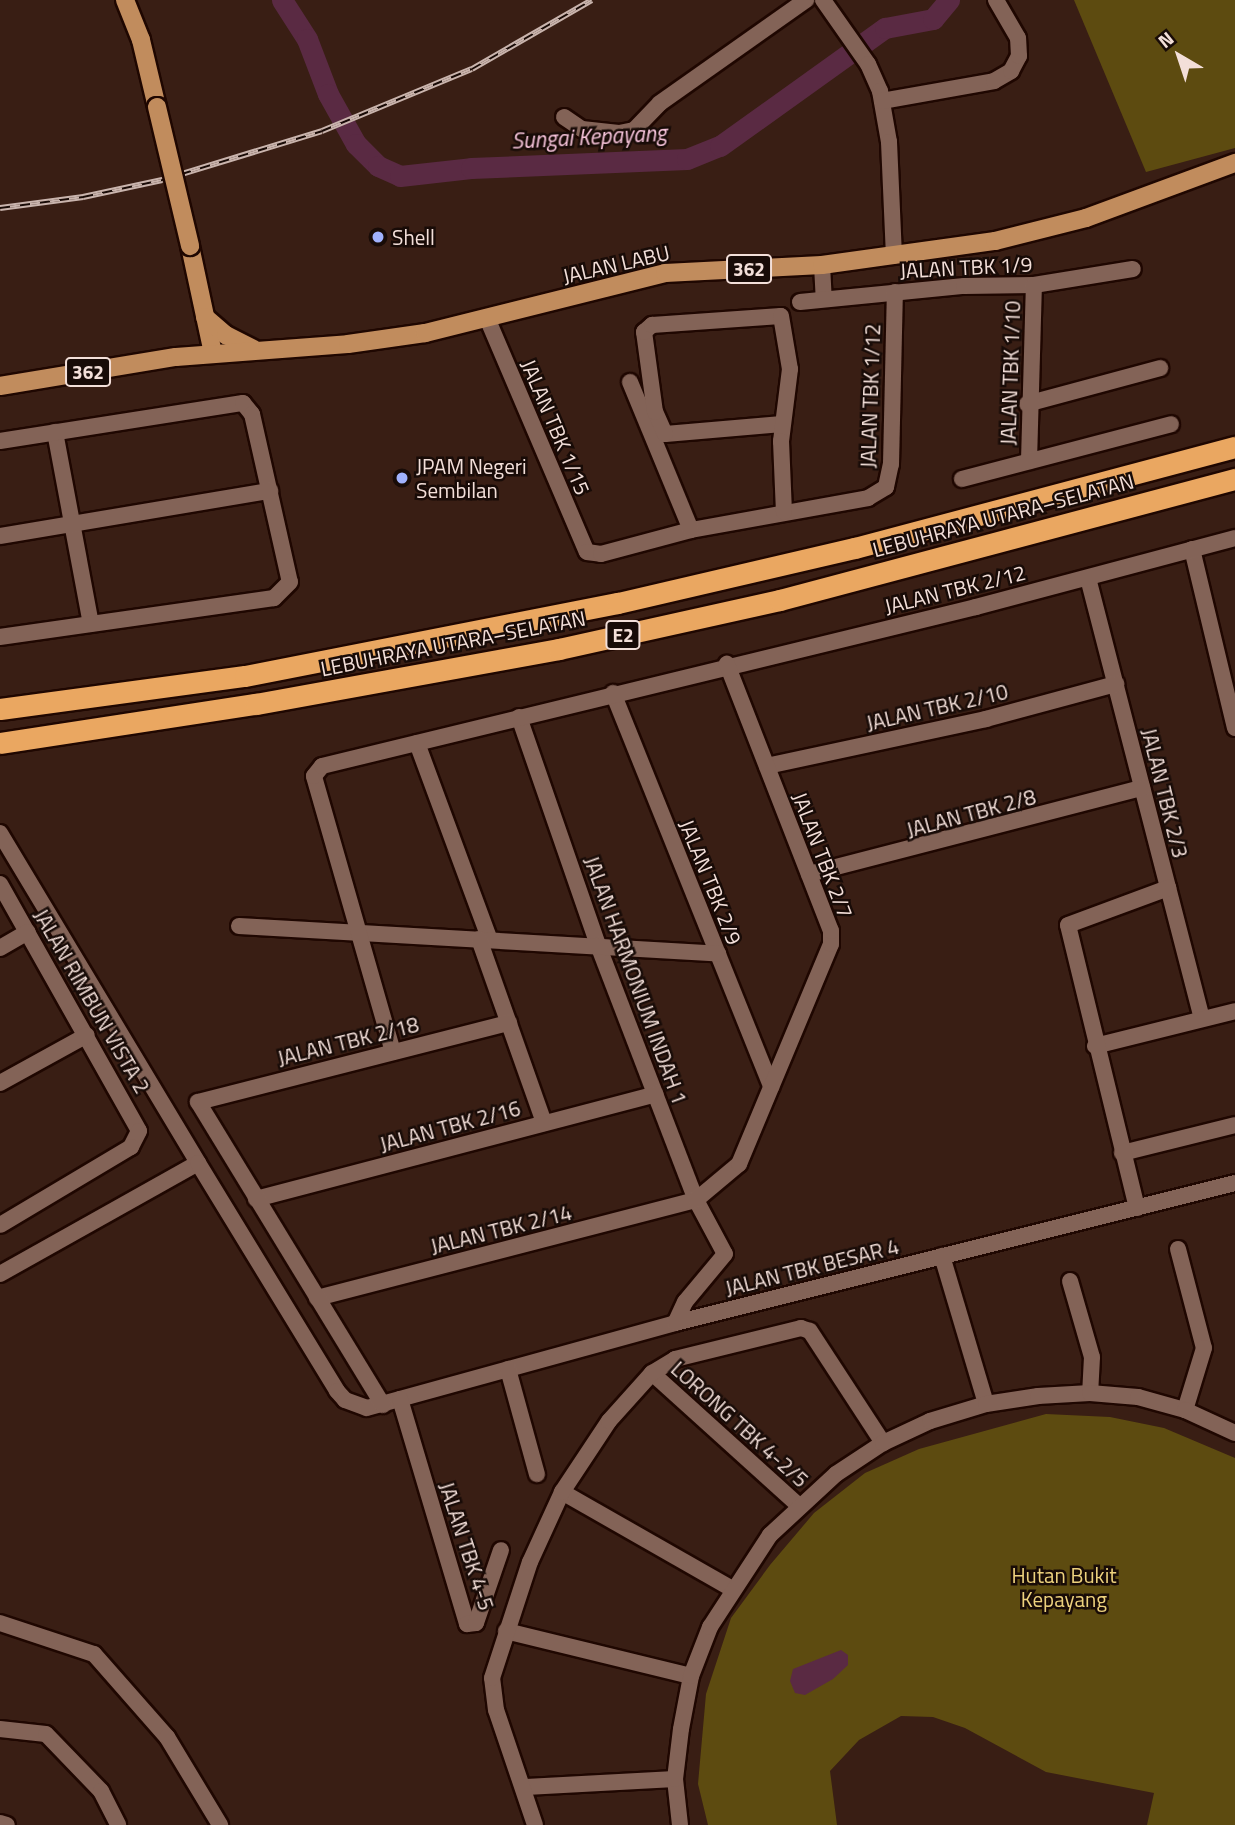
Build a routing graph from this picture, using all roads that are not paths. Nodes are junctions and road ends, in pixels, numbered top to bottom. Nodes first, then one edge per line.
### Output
1 (125, 0) edge
2 (806, 0) edge
3 (823, 0) edge
4 (996, 0) edge
5 (882, 101) junction
6 (564, 117) dead end
7 (1235, 163) edge
8 (894, 256) junction
9 (822, 265) junction
10 (1133, 269) dead end
11 (1034, 285) junction
12 (895, 292) junction
13 (824, 299) junction
14 (800, 302) dead end
15 (487, 318) junction
16 (206, 322) junction
17 (256, 350) junction
18 (213, 353) junction
19 (176, 357) junction
20 (1160, 368) dead end
21 (630, 382) dead end
22 (0, 386) edge
23 (1027, 404) junction
24 (782, 424) junction
25 (1171, 424) dead end
26 (55, 432) junction
27 (0, 441) edge
28 (1235, 447) edge
29 (1029, 461) junction
30 (962, 479) dead end
31 (1235, 479) edge
32 (270, 491) junction
33 (784, 512) junction
34 (74, 523) junction
35 (691, 530) junction
36 (0, 536) edge
37 (1235, 538) edge
38 (1192, 549) junction
39 (1088, 578) junction
40 (90, 624) junction
41 (0, 638) edge
42 (727, 664) junction
43 (1116, 684) junction
44 (613, 693) junction
45 (0, 709) edge
46 (519, 717) junction
47 (1235, 728) edge
48 (0, 743) edge
49 (417, 743) junction
50 (767, 766) junction
51 (1142, 788) junction
52 (3, 835) edge
53 (809, 874) junction
54 (0, 884) edge
55 (1168, 888) junction
56 (239, 926) dead end
57 (28, 932) junction
58 (360, 933) junction
59 (484, 940) junction
60 (598, 945) junction
61 (0, 948) edge
62 (718, 954) junction
63 (1235, 1011) edge
64 (1202, 1019) junction
65 (509, 1023) junction
66 (87, 1035) junction
67 (1095, 1046) junction
68 (393, 1052) junction
69 (0, 1083) edge
70 (771, 1086) junction
71 (656, 1094) junction
72 (544, 1123) junction
73 (1235, 1125) edge
74 (1122, 1153) junction
75 (198, 1163) junction
76 (1235, 1183) edge
77 (256, 1199) junction
78 (696, 1200) junction
79 (1137, 1208) junction
80 (0, 1226) edge
81 (1178, 1249) dead end
82 (942, 1256) junction
83 (0, 1274) edge
84 (1070, 1280) dead end
85 (317, 1298) junction
86 (675, 1323) junction
87 (508, 1369) junction
88 (652, 1373) junction
89 (1090, 1392) junction
90 (400, 1399) junction
91 (986, 1404) junction
92 (383, 1405) junction
93 (1185, 1410) junction
94 (1235, 1433) edge
95 (883, 1443) junction
96 (537, 1474) dead end
97 (562, 1492) junction
98 (799, 1506) junction
99 (501, 1550) dead end
100 (732, 1589) junction
101 (0, 1623) edge
102 (506, 1631) junction
103 (691, 1676) junction
104 (0, 1729) edge
105 (675, 1779) junction
106 (526, 1787) junction
107 (0, 1823) edge
108 (7, 1825) edge
109 (118, 1825) edge
110 (220, 1825) edge
111 (535, 1825) edge
112 (680, 1825) edge

1 - 16 main road, bridge
2 - 6 street
3 - 5 street
4 - 5 street
5 - 8 street
7 - 8 main road, JALAN LABU / 362
8 - 9 main road, JALAN LABU / 362
9 - 13 street
9 - 15 main road, JALAN LABU / 362
10 - 11 street, JALAN TBK 1/9
11 - 12 street, JALAN TBK 1/9
11 - 23 street, JALAN TBK 1/10
12 - 13 street, JALAN TBK 1/9
12 - 33 street, JALAN TBK 1/12
13 - 14 street, JALAN TBK 1/9
15 - 17 main road, JALAN LABU / 362
15 - 35 street, JALAN TBK 1/15
16 - 17 main road
16 - 18 main road
16 - 19 main road
17 - 18 main road, JALAN LABU / 362
18 - 19 main road, JALAN LABU / 362
19 - 22 main road, JALAN LABU / 362
20 - 23 street
21 - 35 street
23 - 29 street, JALAN TBK 1/10
24 - 24 street
24 - 33 street
25 - 29 street, JALAN TBK 1/10
26 - 27 street
26 - 32 street
26 - 34 street
28 - 45 highway, LEBUHRAYA UTARA–SELATAN / E2
29 - 30 street, JALAN TBK 1/10
31 - 48 highway, LEBUHRAYA UTARA–SELATAN / E2
32 - 34 street
32 - 40 street
33 - 35 street
34 - 36 street
34 - 40 street
37 - 38 street, JALAN TBK 2/12
38 - 39 street, JALAN TBK 2/12
38 - 47 street
39 - 42 street, JALAN TBK 2/12
39 - 43 street, JALAN TBK 2/3
40 - 41 street
42 - 44 street, JALAN TBK 2/12
42 - 50 street, JALAN TBK 2/7
43 - 50 street, JALAN TBK 2/10
43 - 51 street, JALAN TBK 2/3
44 - 46 street, JALAN TBK 2/12
44 - 62 street, JALAN TBK 2/9
46 - 49 street, JALAN TBK 2/12
46 - 60 street, JALAN HARMONIUM INDAH 1
49 - 58 street, JALAN TBK 2/12
49 - 59 street
50 - 53 street, JALAN TBK 2/7
51 - 53 street, JALAN TBK 2/8
51 - 55 street, JALAN TBK 2/3
52 - 75 street
53 - 70 street, JALAN TBK 2/7
54 - 57 street, JALAN RIMBUN VISTA 2
55 - 64 street, JALAN TBK 2/3
55 - 67 street
56 - 58 street
57 - 61 street
57 - 66 street, JALAN RIMBUN VISTA 2
58 - 59 street
58 - 68 street
59 - 60 street
59 - 65 street
60 - 62 street
60 - 71 street, JALAN HARMONIUM INDAH 1
62 - 70 street, JALAN TBK 2/9
63 - 64 street
64 - 67 street
65 - 68 street, JALAN TBK 2/18
65 - 72 street
66 - 69 street
66 - 80 street, JALAN RIMBUN VISTA 2
67 - 74 street
68 - 77 street, JALAN TBK 2/18
70 - 78 street, JALAN TBK 2/7
71 - 72 street, JALAN TBK 2/16
71 - 78 street, JALAN HARMONIUM INDAH 1
72 - 77 street, JALAN TBK 2/16
73 - 74 street
74 - 79 street
75 - 83 street
75 - 92 street
76 - 79 street, JALAN TBK BESAR 4
77 - 85 street
78 - 85 street, JALAN TBK 2/14
78 - 86 street, JALAN HARMONIUM INDAH 1
79 - 82 street, JALAN TBK BESAR 4
81 - 93 street
82 - 86 street, JALAN TBK BESAR 4
82 - 91 street
84 - 89 street
85 - 92 street
86 - 87 street, JALAN TBK BESAR 4
87 - 90 street, JALAN TBK BESAR 4
87 - 96 street
88 - 95 street
88 - 97 street
88 - 98 street, LORONG TBK 4-2/5
89 - 91 street
89 - 93 street
90 - 92 street, JALAN TBK BESAR 4
90 - 99 street, JALAN TBK 4-5
91 - 95 street
93 - 94 street
95 - 98 street
97 - 100 street
97 - 102 street
98 - 100 street
100 - 103 street
101 - 110 street
102 - 103 street
102 - 106 street
103 - 105 street
104 - 109 street
105 - 106 street
105 - 112 street
106 - 111 street
107 - 108 street

